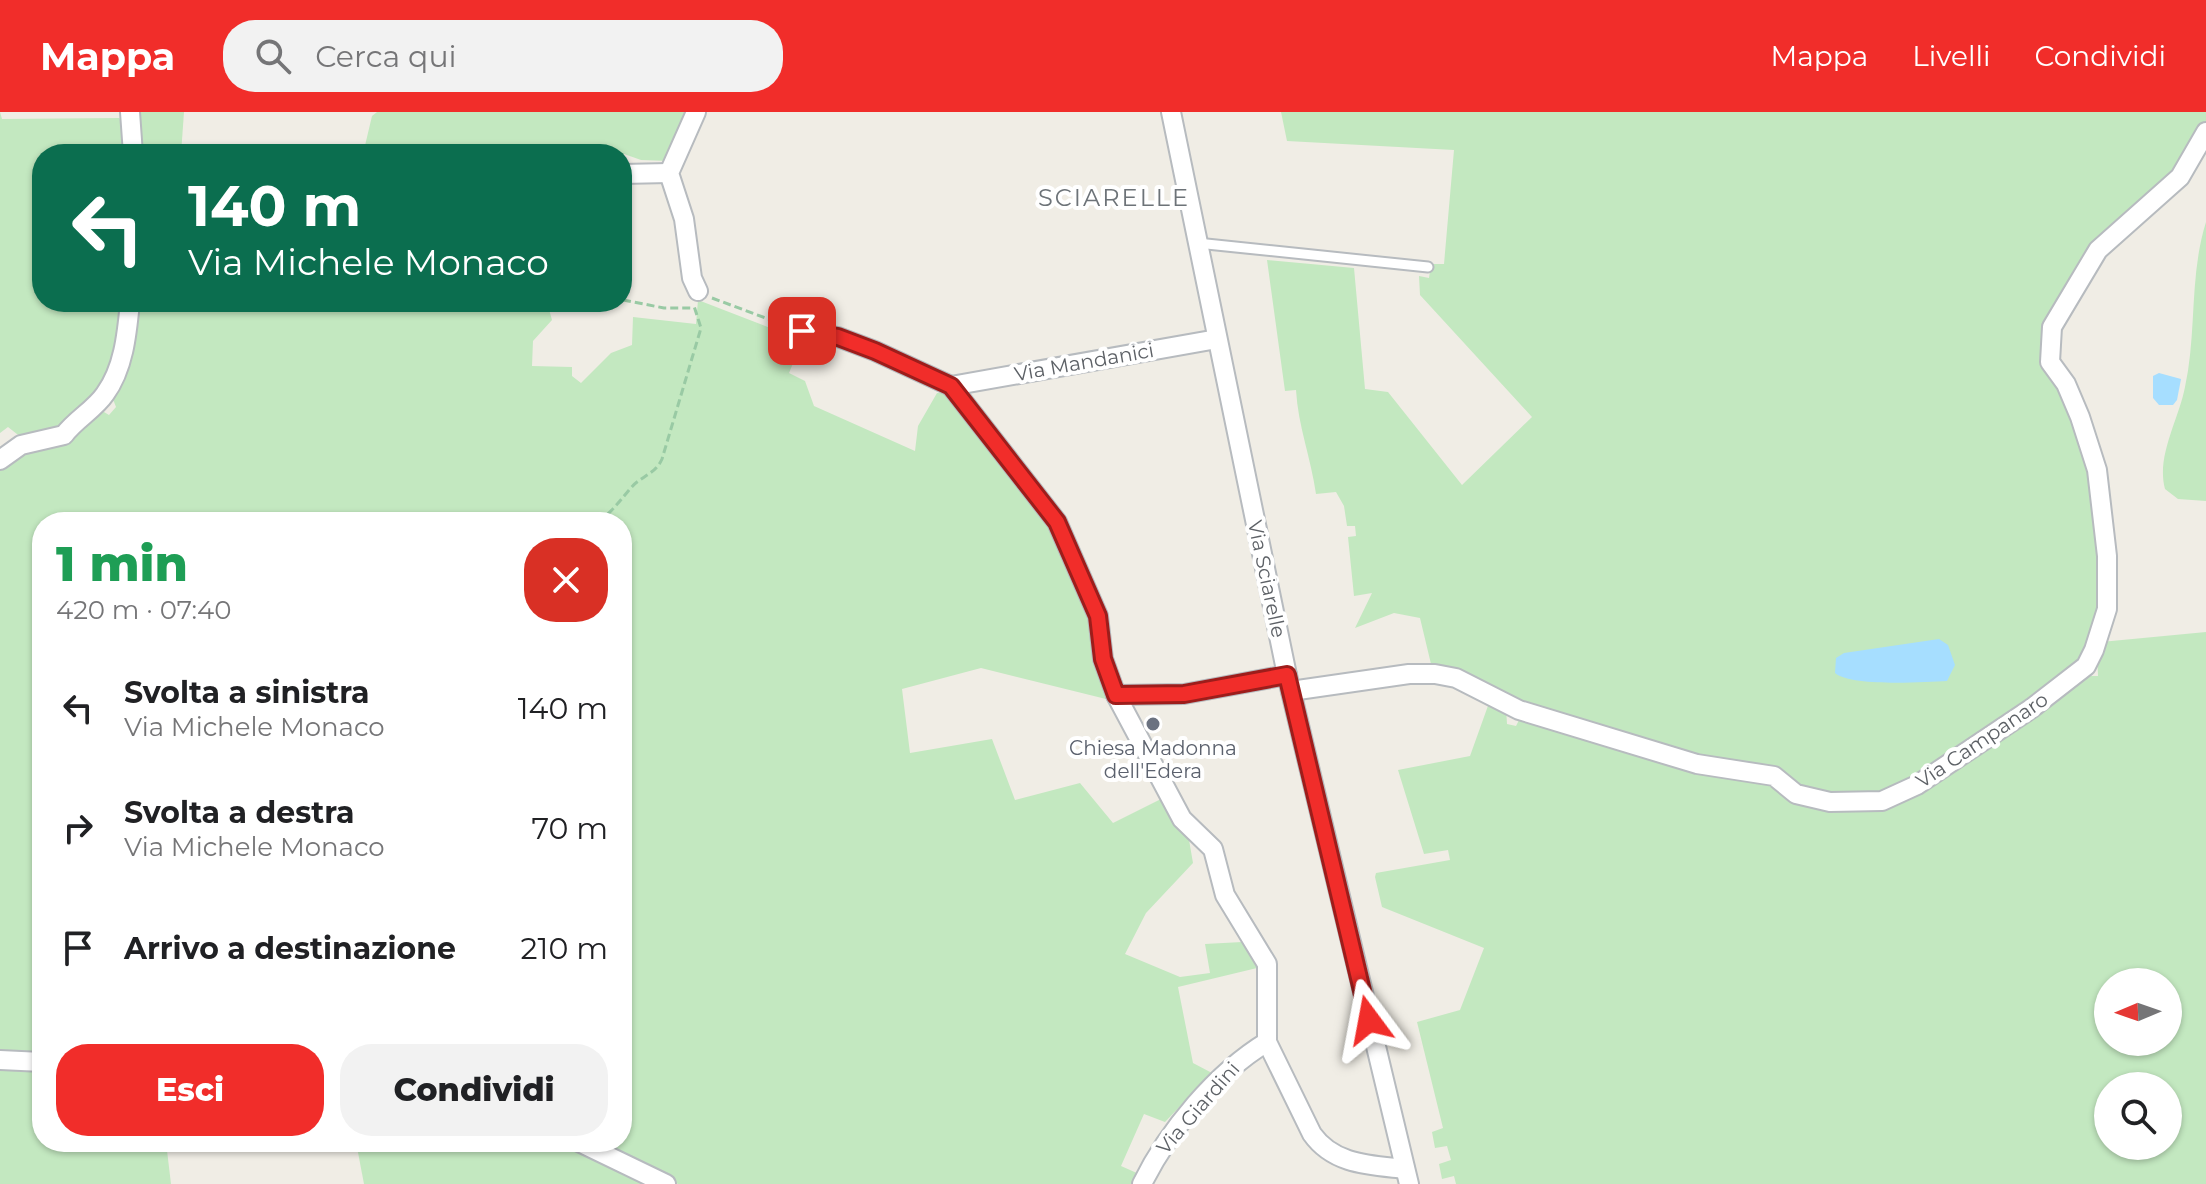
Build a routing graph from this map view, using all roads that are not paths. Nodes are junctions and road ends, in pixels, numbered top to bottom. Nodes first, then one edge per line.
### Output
1 (130, 112) edge
2 (696, 112) edge
3 (1171, 112) edge
4 (2206, 132) edge
5 (132, 144) edge
6 (669, 173) junction
7 (632, 174) edge
8 (1197, 243) junction
9 (1428, 267) dead end
10 (696, 299) road end
11 (129, 312) edge
12 (802, 331) road end
13 (1217, 339) junction
14 (951, 386) junction
15 (0, 460) edge
16 (1289, 683) junction
17 (1116, 695) junction
18 (1267, 1042) junction
19 (0, 1060) edge
20 (32, 1062) edge
21 (600, 1152) edge
22 (1407, 1176) edge
23 (666, 1184) edge
24 (1142, 1184) edge

1 - 5 street
2 - 6 street
3 - 8 street, Via Sciarelle
4 - 16 street, Via Campanaro
6 - 7 street
6 - 10 street
8 - 9 lane
8 - 13 street, Via Sciarelle
11 - 15 street
12 - 14 street
13 - 14 street, Via Mandanici
13 - 16 street, Via Sciarelle
14 - 17 street
16 - 17 street, Via Campanaro
16 - 22 street, Via Sciarelle
17 - 18 street
18 - 22 street
18 - 24 street, Via Giardini
19 - 20 street
21 - 23 street

